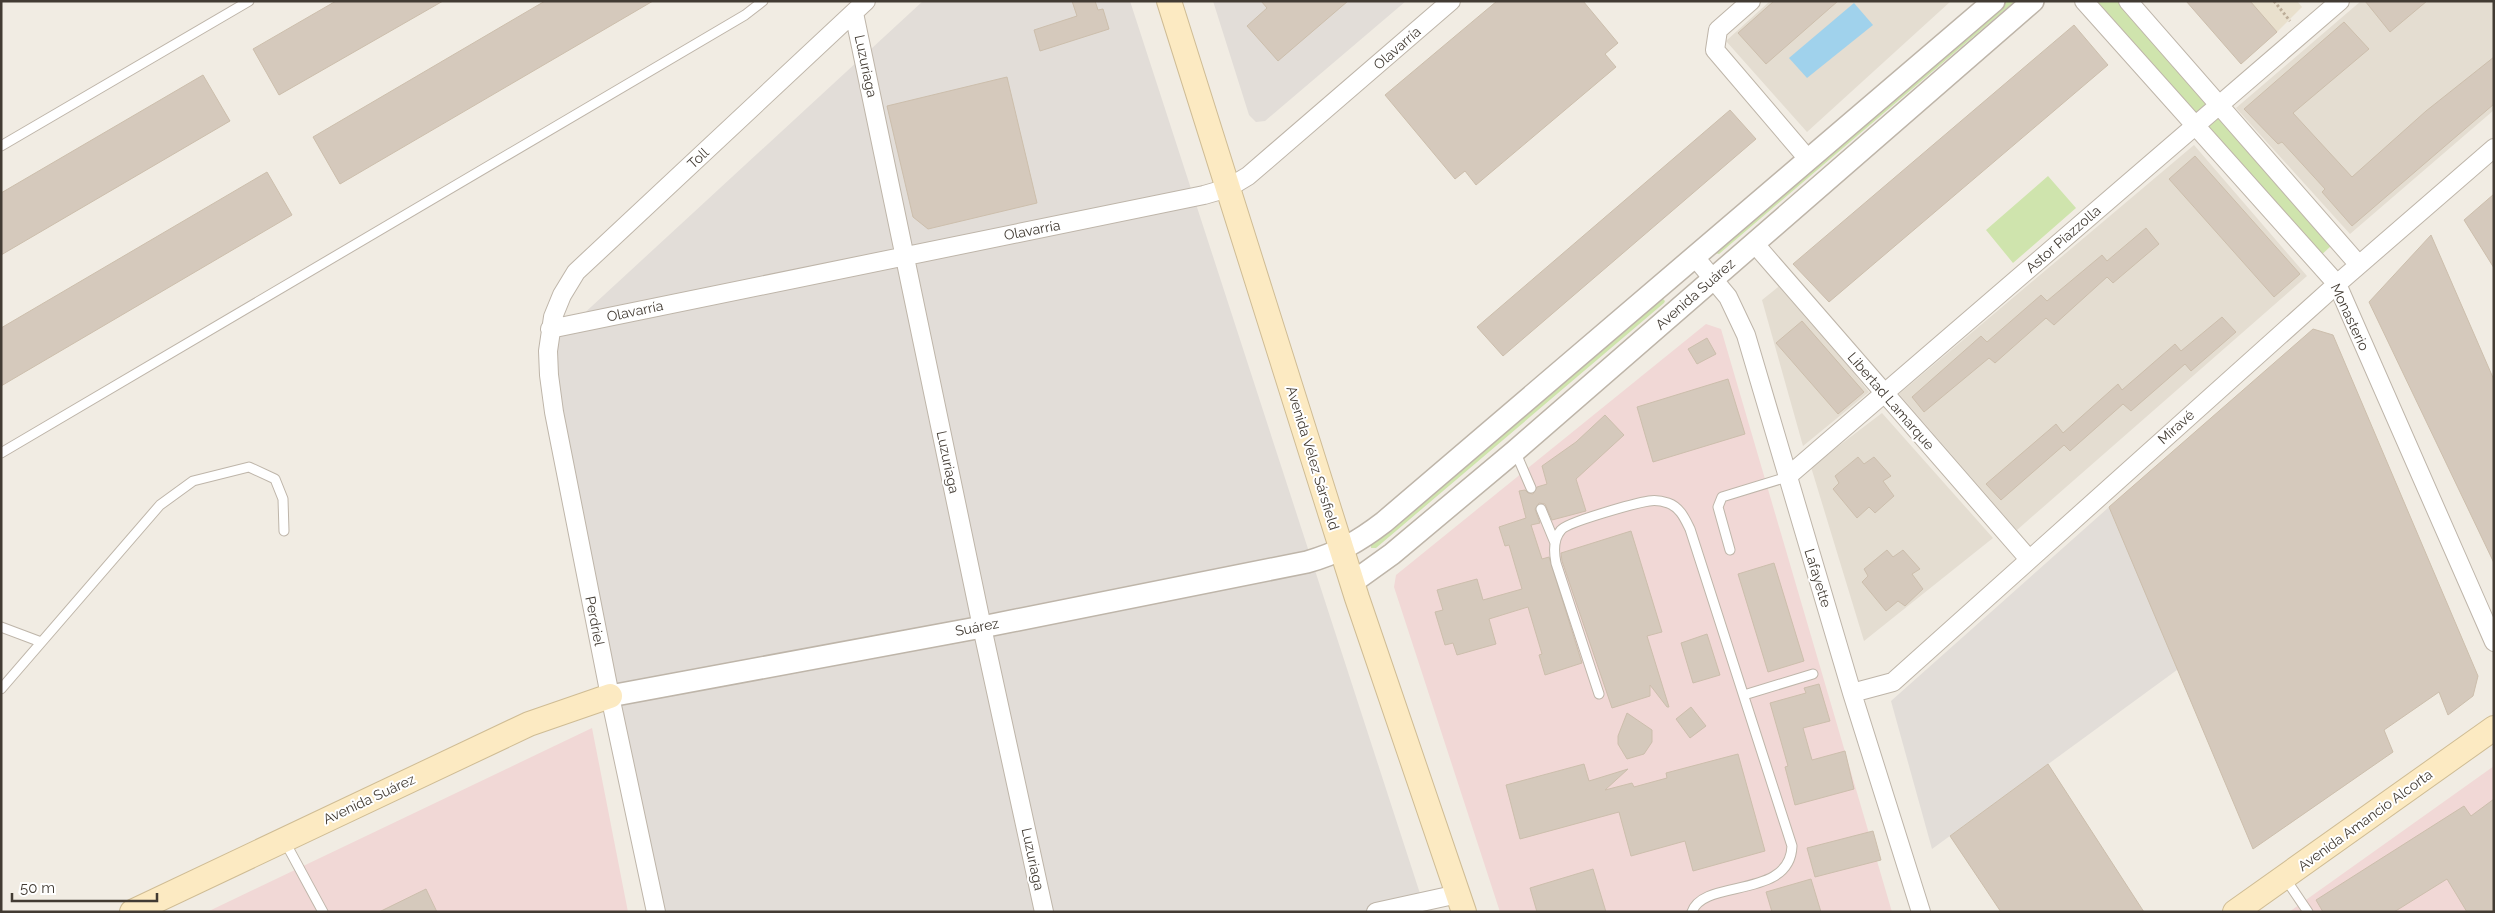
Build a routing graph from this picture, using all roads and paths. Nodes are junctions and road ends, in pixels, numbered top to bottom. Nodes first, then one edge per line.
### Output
1 (249, 1) edge
2 (763, 1) edge
3 (1169, 1) edge
4 (1451, 1) edge
5 (1752, 1) edge
6 (1994, 1) edge
7 (2033, 1) edge
8 (2084, 1) edge
9 (2128, 1) edge
10 (2274, 1) edge
11 (2340, 1) edge
12 (860, 7) edge
13 (2301, 34) junction
14 (2219, 105) junction
15 (2194, 126) junction
16 (1, 146) edge
17 (2494, 148) edge
18 (1808, 159) junction
19 (1228, 188) junction
20 (1754, 243) junction
21 (906, 255) junction
22 (1694, 256) junction
23 (2358, 265) junction
24 (1712, 278) junction
25 (2337, 284) junction
26 (550, 328) junction
27 (1884, 394) junction
28 (1515, 451) junction
29 (1, 454) edge
30 (1787, 477) junction
31 (1531, 488) dead end
32 (1541, 509) dead end
33 (284, 531) dead end
34 (1555, 542) junction
35 (1342, 550) junction
36 (1730, 550) dead end
37 (2028, 558) junction
38 (1353, 582) junction
39 (1, 627) edge
40 (982, 627) junction
41 (41, 642) junction
42 (2494, 642) edge
43 (1813, 674) dead end
44 (1, 689) edge
45 (1852, 693) junction
46 (1599, 694) dead end
47 (1744, 695) junction
48 (610, 696) junction
49 (2494, 728) edge
50 (284, 840) junction
51 (2284, 878) junction
52 (1461, 903) edge
53 (132, 912) edge
54 (323, 912) edge
55 (656, 912) edge
56 (1044, 912) edge
57 (1376, 912) edge
58 (1692, 912) edge
59 (1921, 912) edge
60 (2235, 912) edge
61 (2308, 912) edge

1 - 16 lane
2 - 29 lane
3 - 19 main road, Avenida Vélez Sársfield
4 - 19 street, Olavarría
5 - 18 street
6 - 18 street
7 - 20 street, Avenida Suárez
8 - 15 street, Monasterio
9 - 14 street
10 - 13 path
11 - 13 street, Astor Piazzolla
12 - 21 street, Luzuriaga
12 - 26 street, Toll
13 - 14 street, Astor Piazzolla
14 - 15 street, Astor Piazzolla
14 - 23 street
15 - 25 street, Monasterio
15 - 27 street, Astor Piazzolla
17 - 23 street, Miravé
18 - 22 street
19 - 21 street, Olavarría
19 - 35 main road, Avenida Vélez Sársfield
20 - 24 street, Avenida Suárez
20 - 27 street, Libertad Lamarque
21 - 26 street, Olavarría
21 - 40 street, Luzuriaga
22 - 24 street, Lafayette
22 - 35 street
23 - 25 street, Miravé
24 - 28 street, Avenida Suárez
24 - 30 street, Lafayette
25 - 37 street, Miravé
25 - 42 street, Monasterio
26 - 48 street, Perdriel
27 - 30 street, Astor Piazzolla
27 - 37 street, Libertad Lamarque
28 - 31 lane
28 - 38 street, Avenida Suárez
30 - 36 lane
30 - 45 street, Lafayette
32 - 34 lane
33 - 41 lane
34 - 46 lane
34 - 47 lane
35 - 38 main road, Avenida Vélez Sársfield
35 - 40 street, Suárez
37 - 45 street, Miravé
38 - 52 main road, Avenida Vélez Sársfield
39 - 41 lane
40 - 48 street, Suárez
40 - 56 street, Luzuriaga
41 - 44 lane
43 - 47 lane
45 - 59 street, Lafayette
47 - 58 lane
48 - 50 main road, Avenida Suárez
48 - 55 street, Perdriel
49 - 51 main road, Avenida Amancio Alcorta
50 - 53 main road, Avenida Suárez
50 - 54 lane
51 - 60 main road, Avenida Amancio Alcorta
51 - 61 lane
52 - 57 street

